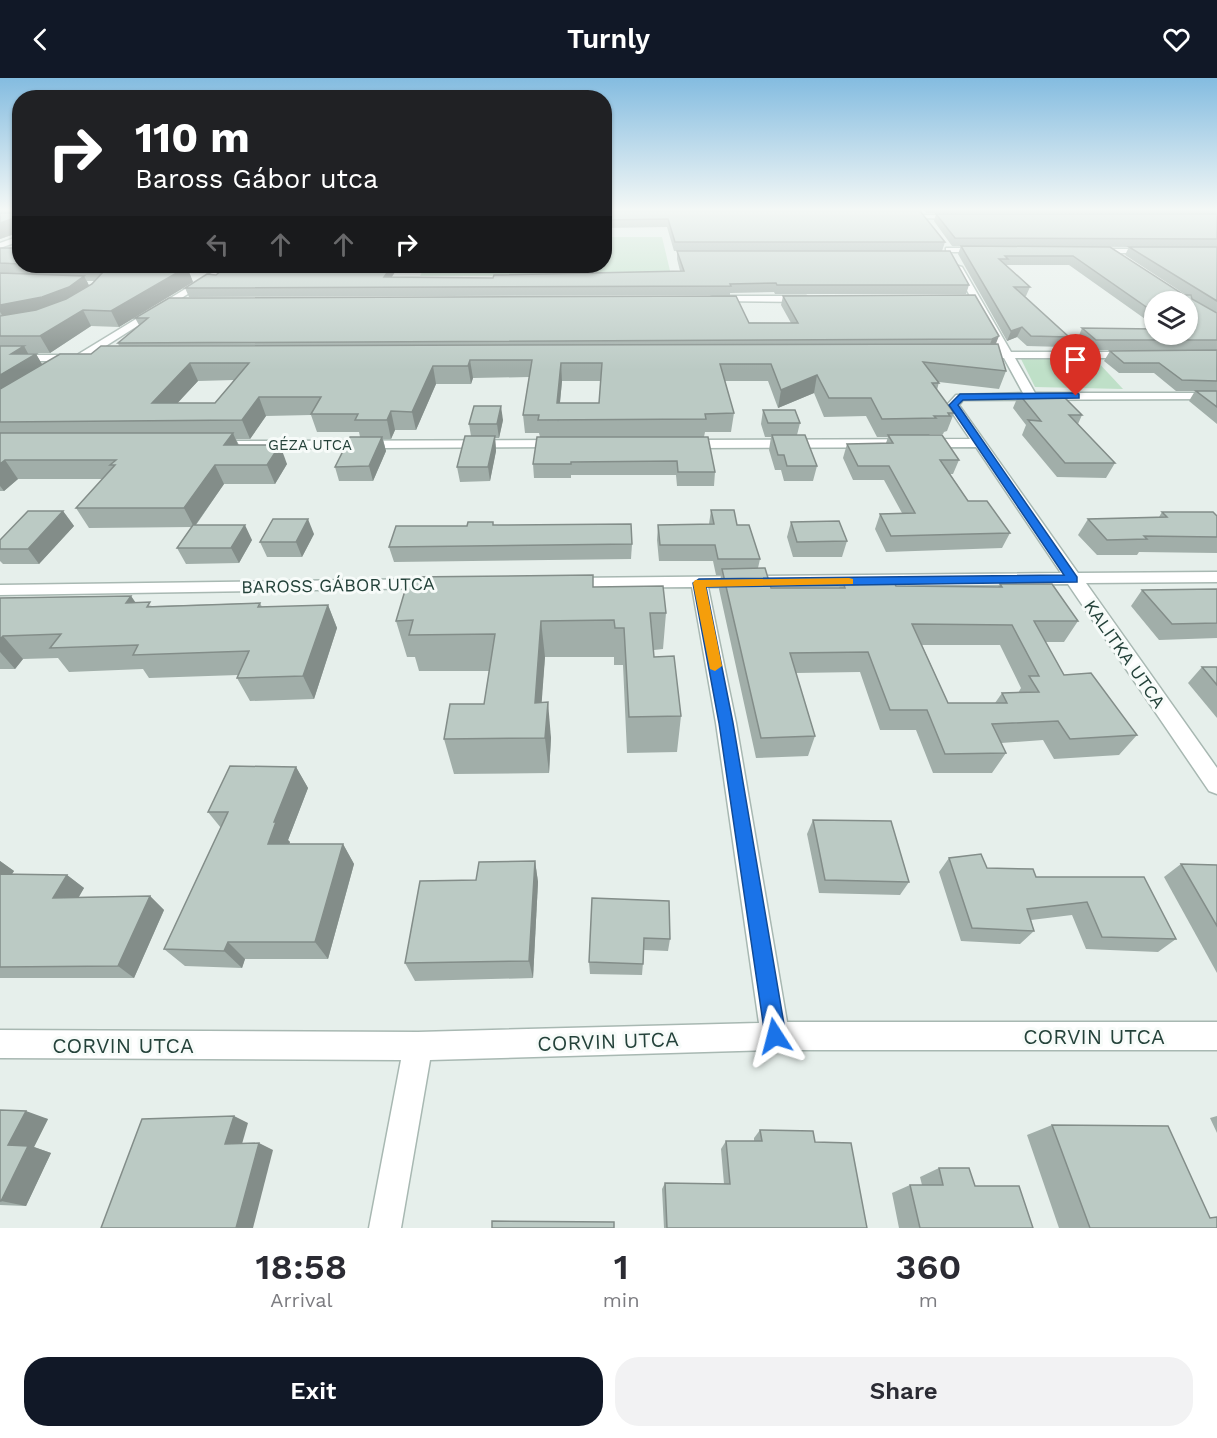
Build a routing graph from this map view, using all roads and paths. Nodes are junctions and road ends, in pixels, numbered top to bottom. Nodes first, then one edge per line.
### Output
1 (955, 263) edge
2 (217, 273) edge
3 (964, 298) edge
4 (975, 298) junction
5 (704, 299) edge
6 (822, 299) edge
7 (169, 302) junction
8 (190, 302) edge
9 (970, 355) edge
10 (1006, 355) junction
11 (1147, 355) edge
12 (0, 358) edge
13 (80, 358) junction
14 (103, 358) edge
15 (60, 370) edge
16 (1030, 395) junction
17 (1217, 396) edge
18 (981, 443) junction
19 (574, 444) edge
20 (670, 444) edge
21 (203, 445) edge
22 (1217, 578) edge
23 (1072, 579) junction
24 (554, 583) edge
25 (699, 583) junction
26 (447, 584) edge
27 (0, 590) edge
28 (1217, 784) edge
29 (775, 1036) junction
30 (1217, 1036) edge
31 (0, 1044) edge
32 (417, 1046) junction
33 (385, 1228) edge

1 - 4 street
2 - 7 street
3 - 4 street
4 - 10 street
5 - 6 street
7 - 8 street
7 - 13 street
9 - 10 street
10 - 11 street
10 - 16 street
12 - 13 street
13 - 14 street
13 - 15 street
16 - 17 street
16 - 18 street, KALITKA UTCA
18 - 20 street
18 - 23 street, KALITKA UTCA
19 - 21 street, GÉZA UTCA
22 - 23 street
23 - 25 street
23 - 28 street, KALITKA UTCA
24 - 25 street
25 - 29 street
26 - 27 street, BAROSS GÁBOR UTCA
29 - 30 street, CORVIN UTCA
29 - 32 street, CORVIN UTCA
31 - 32 street, CORVIN UTCA
32 - 33 street

